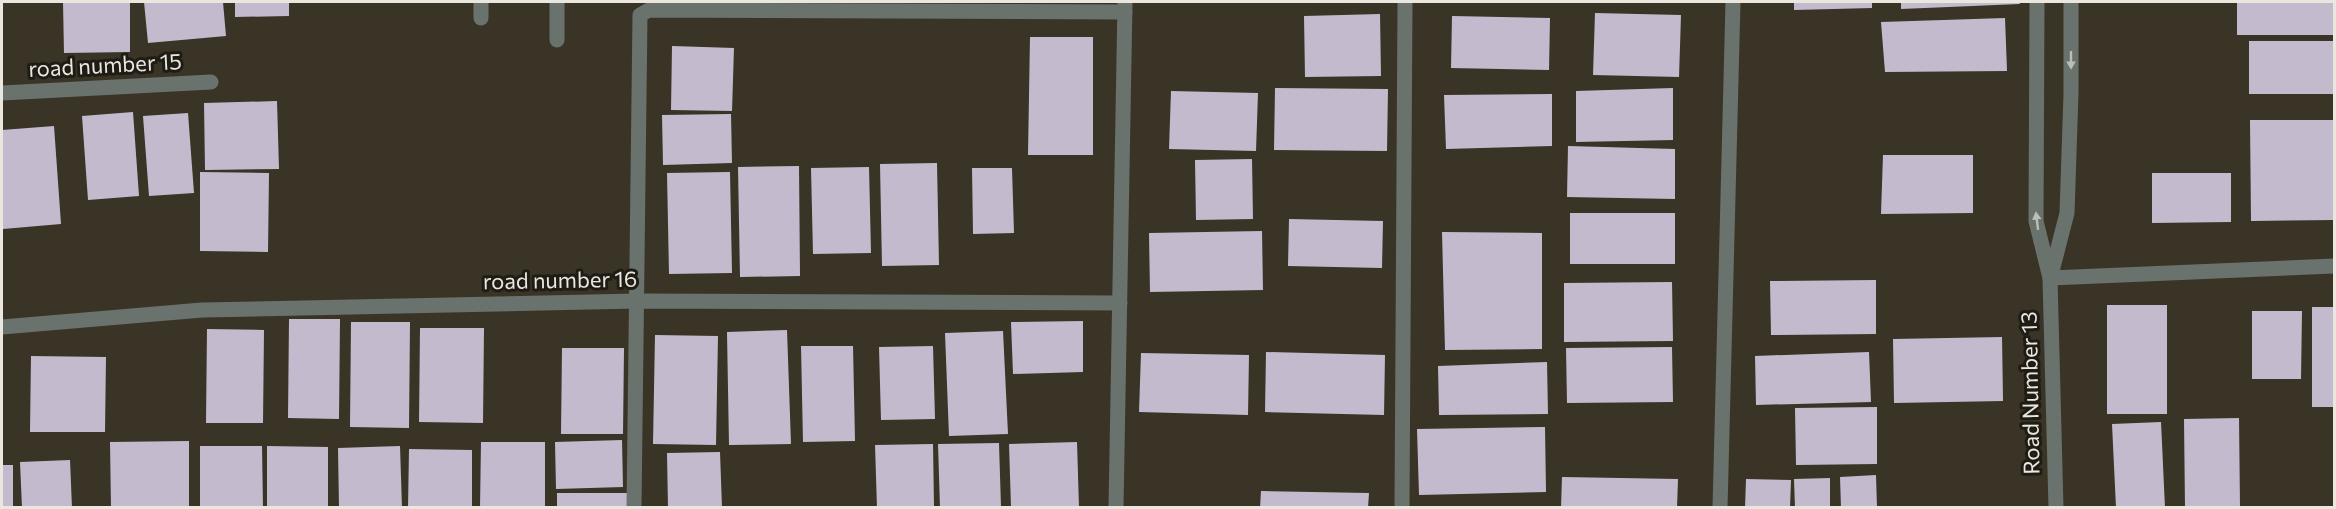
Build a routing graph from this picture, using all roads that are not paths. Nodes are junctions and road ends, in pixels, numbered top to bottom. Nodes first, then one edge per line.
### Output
1 (481, 2) edge
2 (557, 2) edge
3 (1404, 2) edge
4 (1733, 2) edge
5 (2037, 2) edge
6 (2071, 2) edge
7 (643, 6) edge
8 (718, 6) edge
9 (802, 7) edge
10 (874, 7) edge
11 (1125, 7) edge
12 (481, 18) dead end
13 (557, 40) dead end
14 (211, 82) dead end
15 (2, 93) edge
16 (2334, 266) edge
17 (2050, 278) junction
18 (637, 301) junction
19 (1120, 303) junction
20 (2, 327) edge
21 (634, 507) edge
22 (1116, 507) edge
23 (1402, 507) edge
24 (1720, 507) edge
25 (2056, 507) edge

1 - 12 street
2 - 13 street
3 - 23 street
4 - 24 street
17 -> 5 street
6 -> 17 street
7 - 8 street
7 - 18 street
8 - 9 street
9 - 10 street
10 - 11 street
11 - 19 street
14 - 15 street, road number 15
16 - 17 street
17 - 25 street, Road Number 13
18 - 19 street, road number 16
18 - 20 street, road number 16
18 - 21 street
19 - 22 street

